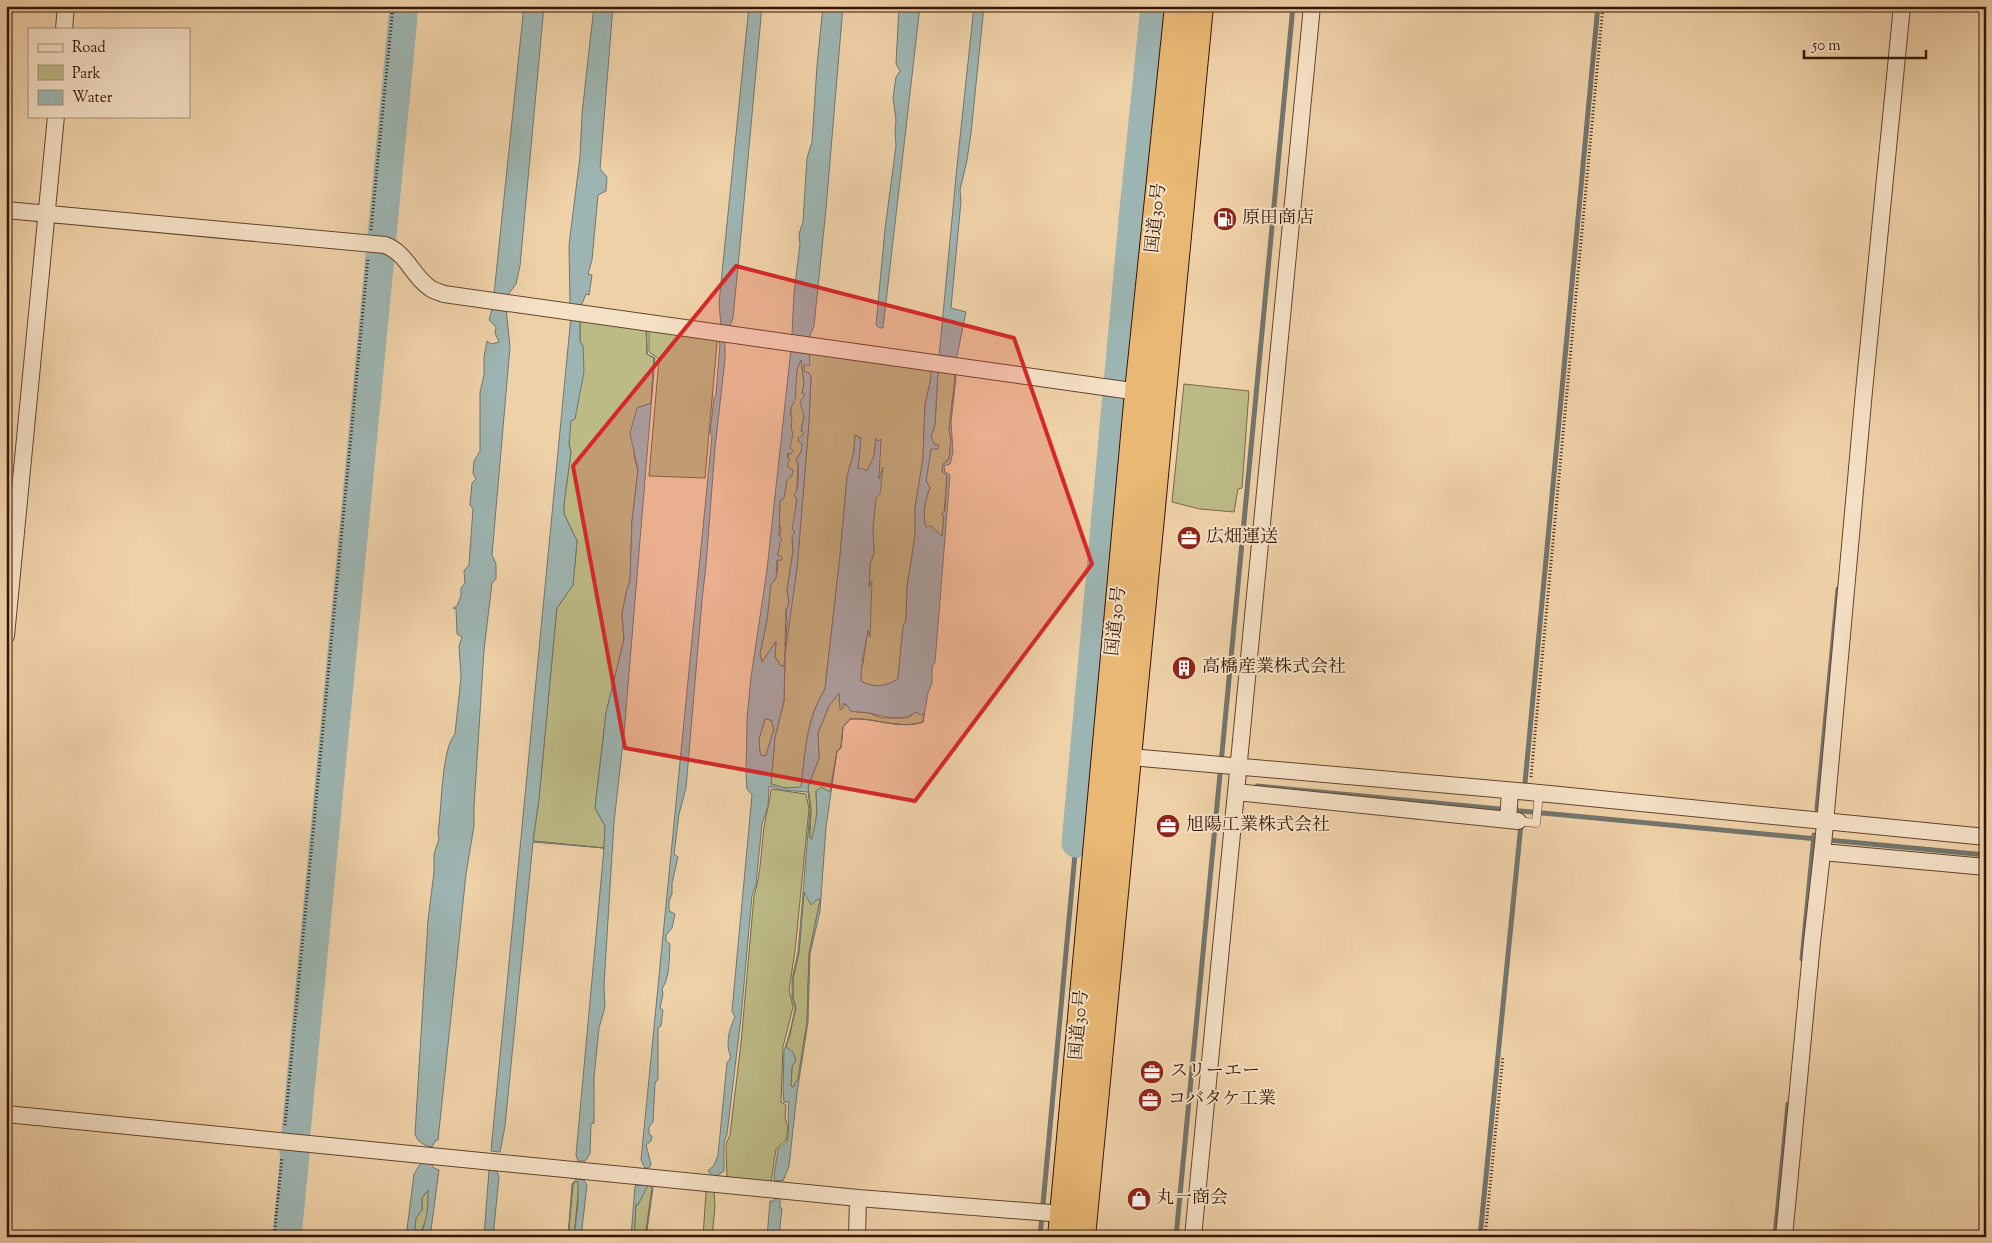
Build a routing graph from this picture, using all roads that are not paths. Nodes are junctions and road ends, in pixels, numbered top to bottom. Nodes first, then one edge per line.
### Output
1 (66, 6) edge
2 (1178, 6) edge
3 (1200, 6) edge
4 (1312, 6) edge
5 (1902, 6) edge
6 (64, 28) edge
7 (56, 118) edge
8 (6, 210) edge
9 (41, 214) junction
10 (1143, 392) junction
11 (6, 636) edge
12 (1116, 755) junction
13 (1232, 774) junction
14 (1535, 798) junction
15 (1513, 812) junction
16 (1986, 837) edge
17 (1824, 838) junction
18 (1986, 867) edge
19 (6, 1114) edge
20 (858, 1198) junction
21 (1059, 1222) edge
22 (857, 1237) edge
23 (1082, 1237) edge
24 (1193, 1237) edge
25 (1784, 1237) edge

1 - 6 street
2 - 10 highway, 国道30号
3 - 10 highway, 国道30号
4 - 13 street
5 - 17 street
7 - 9 street
8 - 9 street
9 - 10 street
9 - 11 street
10 - 12 highway, 国道30号
12 - 13 street
12 - 21 highway, 国道30号
12 - 23 highway, 国道30号
13 - 15 street
13 - 15 street
13 - 24 street
14 - 15 street
14 - 15 lane
14 - 17 street
16 - 17 street
17 - 18 street
17 - 25 street
19 - 20 street
20 - 21 street
20 - 22 street

